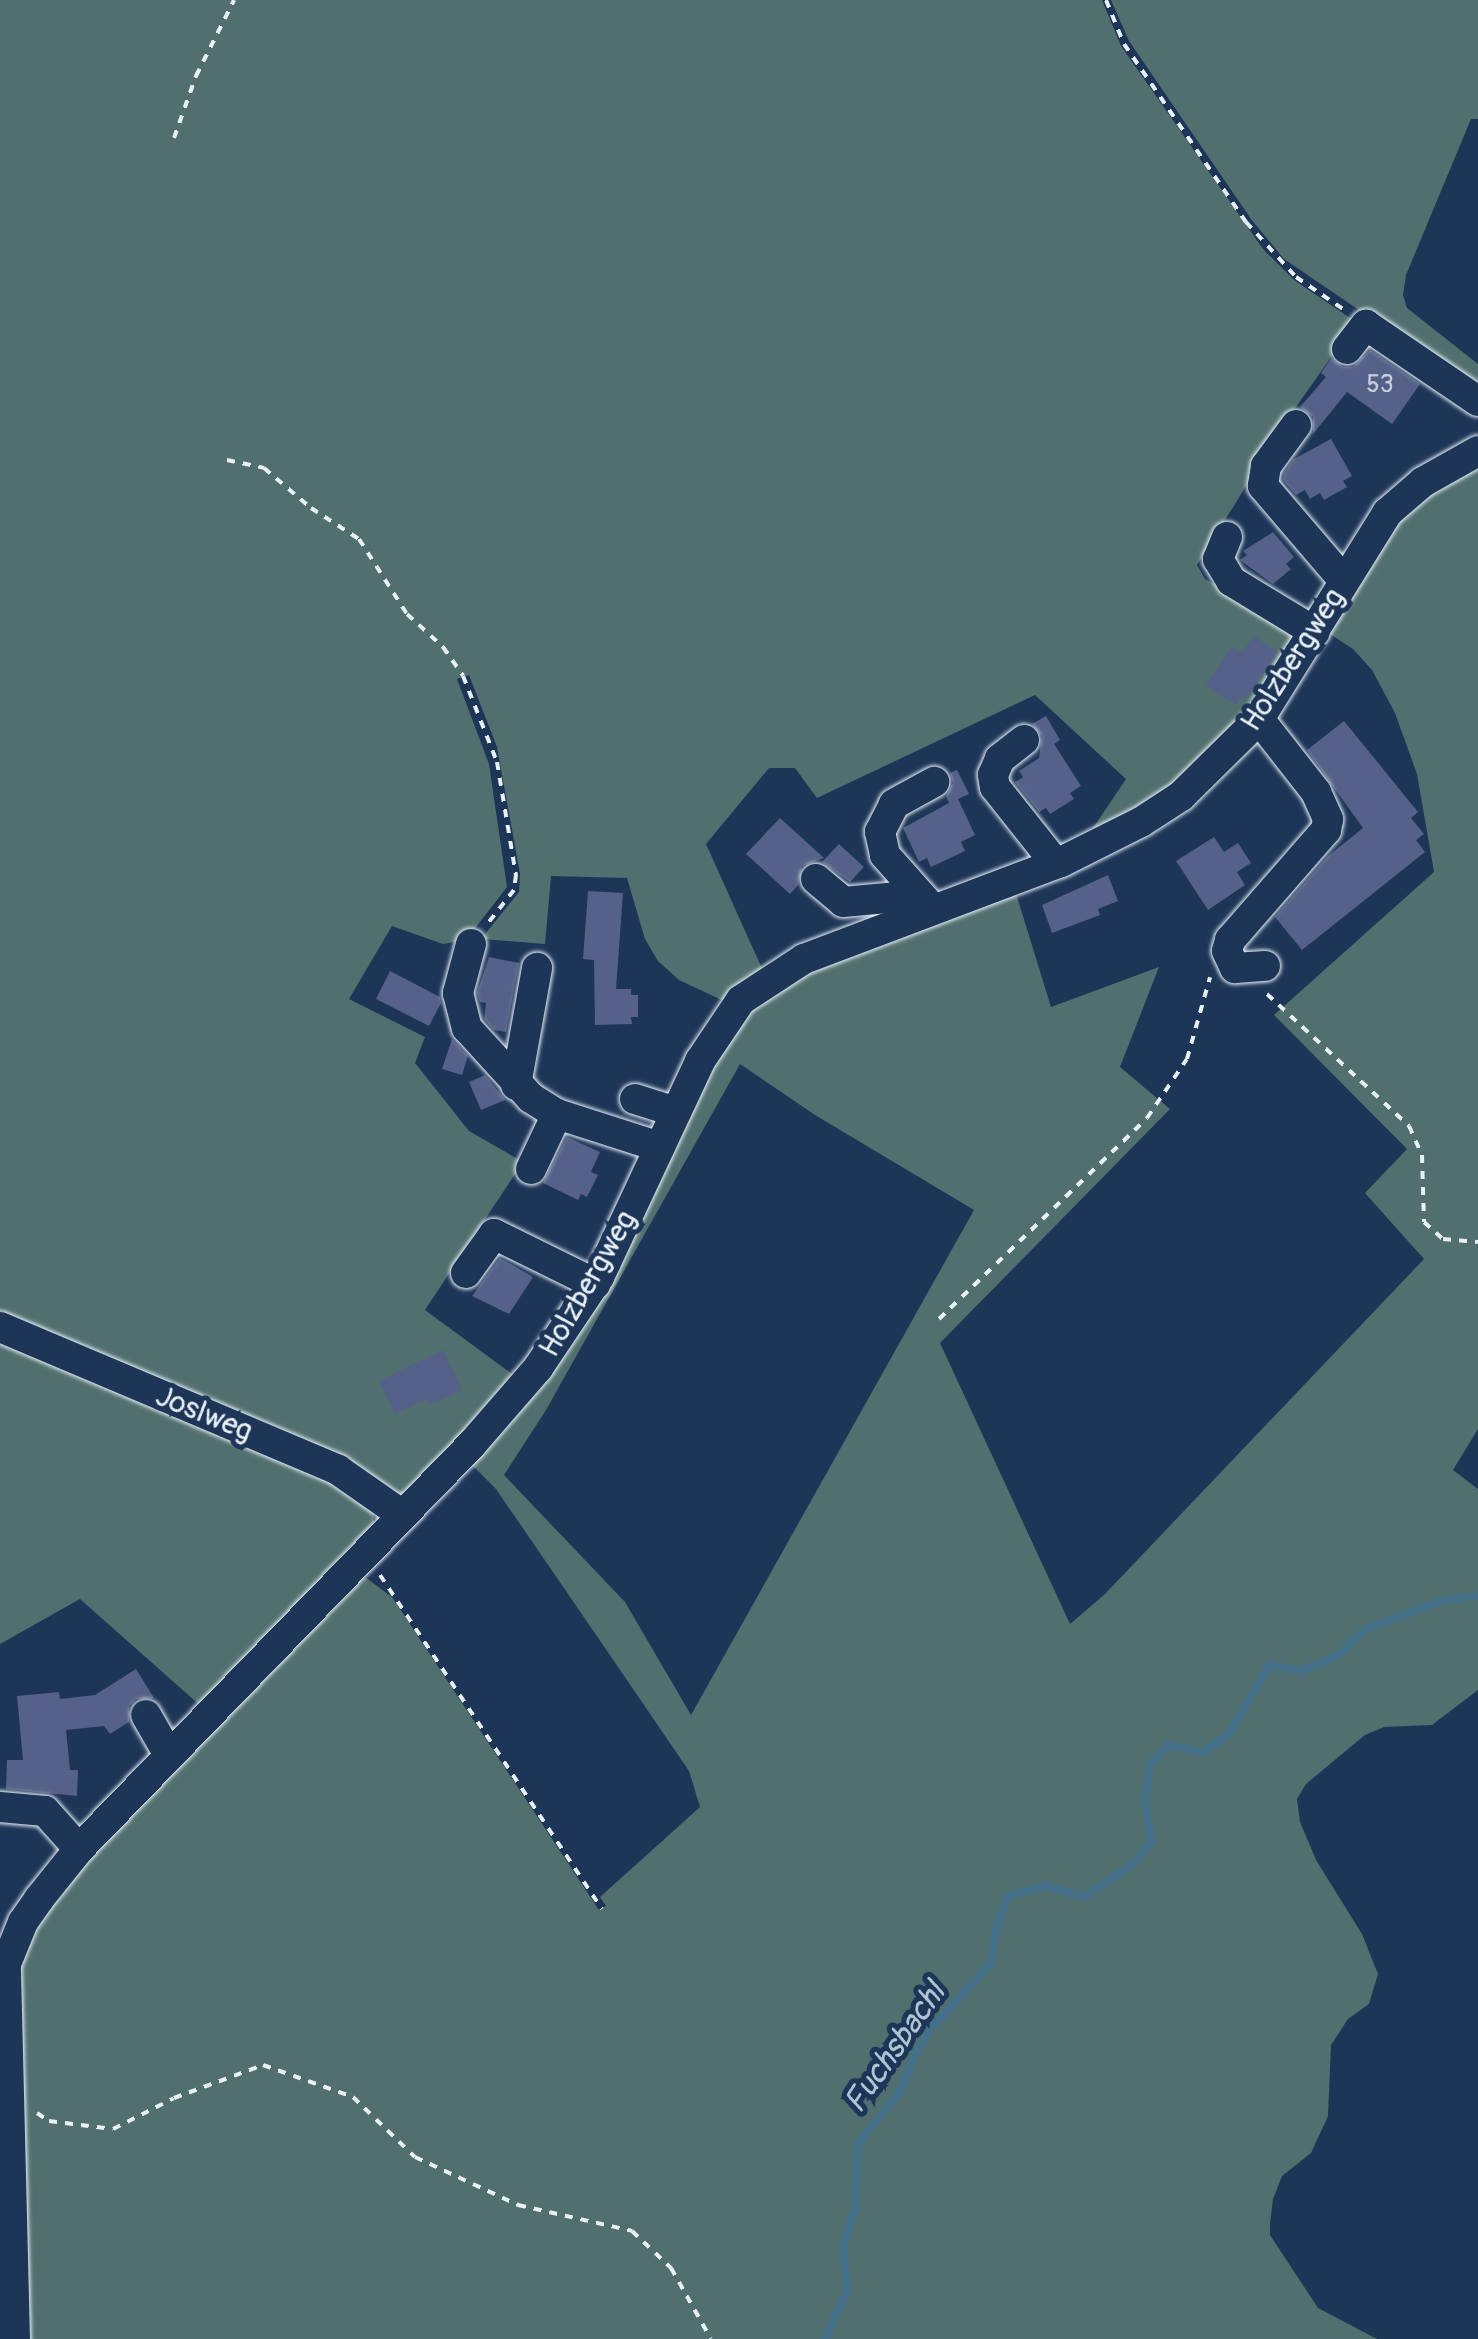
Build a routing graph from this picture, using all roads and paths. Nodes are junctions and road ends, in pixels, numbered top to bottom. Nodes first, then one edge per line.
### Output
1 (234, 0) edge
2 (1106, 0) edge
3 (174, 138) dead end
4 (1356, 337) joint
5 (1478, 401) edge
6 (1296, 425) dead end
7 (1478, 450) edge
8 (227, 460) dead end
9 (1227, 537) dead end
10 (1344, 581) junction
11 (1314, 632) junction
12 (1259, 719) junction
13 (1024, 740) dead end
14 (934, 782) dead end
15 (1056, 864) junction
16 (816, 879) dead end
17 (926, 901) junction
18 (472, 944) joint
19 (1243, 958) junction
20 (538, 968) dead end
21 (516, 1084) junction
22 (635, 1100) dead end
23 (676, 1112) junction
24 (558, 1114) junction
25 (660, 1147) junction
26 (531, 1169) dead end
27 (1478, 1242) edge
28 (466, 1273) dead end
29 (595, 1284) junction
30 (939, 1319) dead end
31 (0, 1327) edge
32 (400, 1514) junction
33 (364, 1552) junction
34 (146, 1716) dead end
35 (169, 1755) junction
36 (0, 1807) edge
37 (79, 1849) junction
38 (602, 1909) dead end
39 (9, 2093) junction
40 (15, 2339) edge
41 (711, 2339) edge

1 - 3 path
2 - 4 path
4 - 5 street
6 - 10 street
7 - 10 street, Holzbergweg
8 - 18 path
9 - 11 street
10 - 11 street, Holzbergweg
11 - 12 street, Holzbergweg
12 - 15 street, Holzbergweg
12 - 19 street
13 - 15 street
14 - 17 street
15 - 17 street, Holzbergweg
16 - 17 street
17 - 23 street, Holzbergweg
18 - 21 street
19 - 27 path
19 - 30 path
20 - 21 street
21 - 24 street
22 - 23 street
23 - 25 street, Holzbergweg
24 - 25 street
24 - 26 street
25 - 29 street, Holzbergweg
28 - 29 street
29 - 32 street, Holzbergweg
31 - 32 street, Joslweg
32 - 33 street, Holzbergweg
33 - 35 street, Holzbergweg
33 - 38 path
34 - 35 street
35 - 37 street, Holzbergweg
36 - 37 street
37 - 39 street, Holzbergweg
39 - 40 street, Holzbergweg
39 - 41 path

